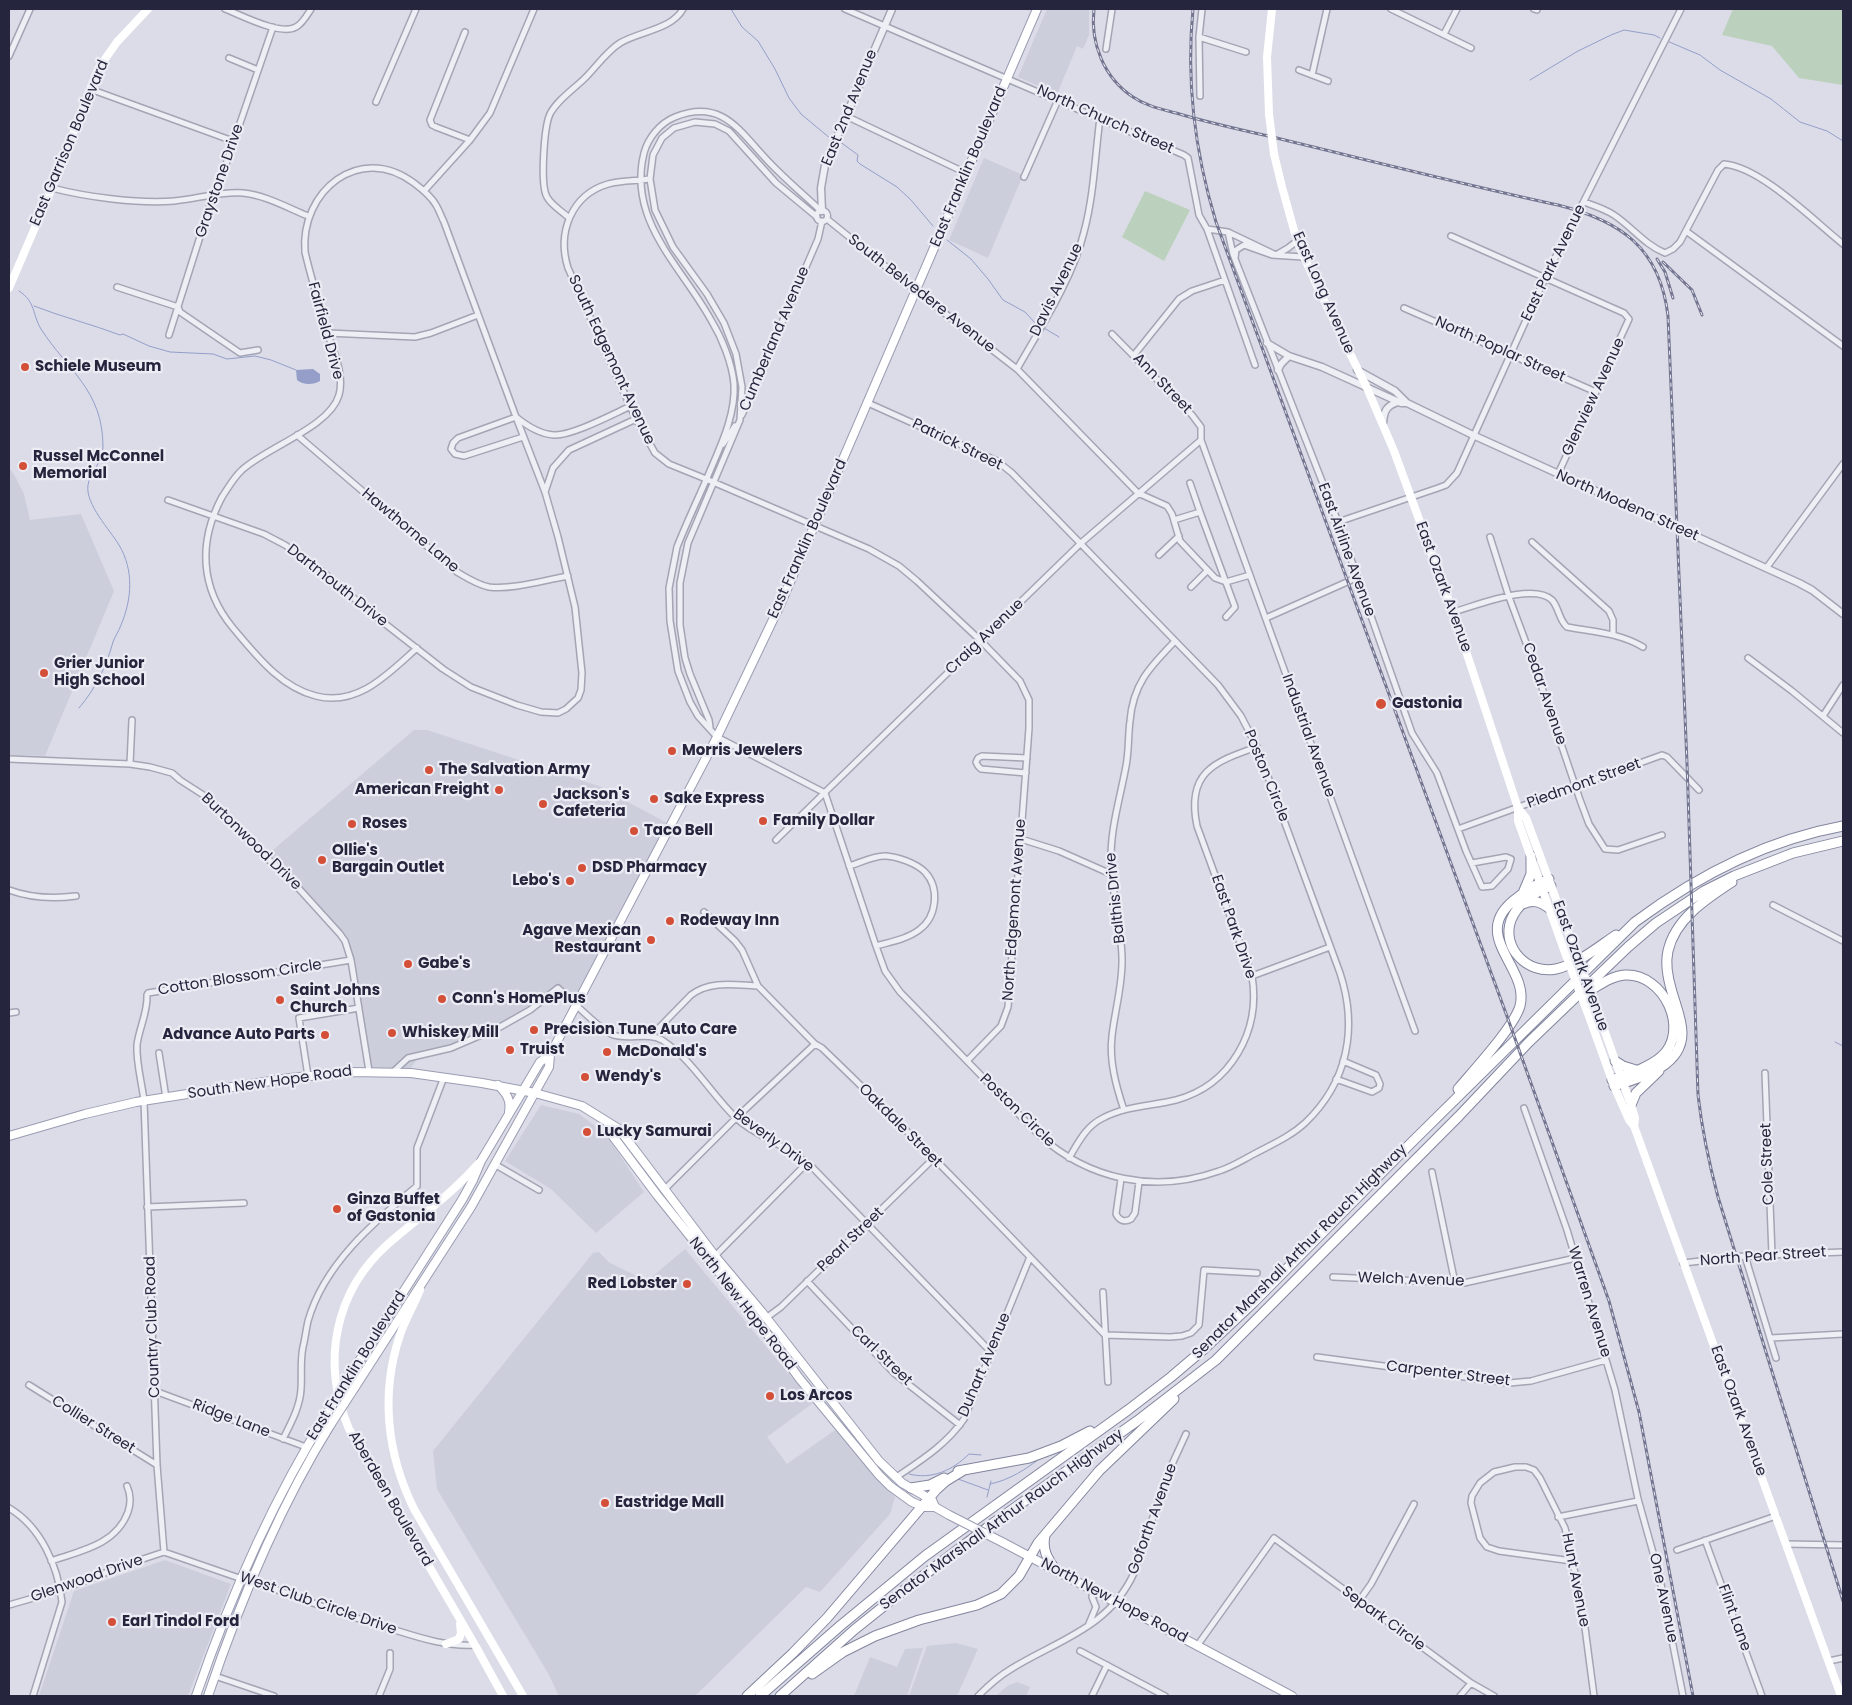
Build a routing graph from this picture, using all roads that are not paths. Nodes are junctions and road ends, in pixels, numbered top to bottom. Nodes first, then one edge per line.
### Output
1 (30, 9) edge
2 (225, 9) edge
3 (311, 9) edge
4 (416, 9) edge
5 (534, 9) edge
6 (683, 9) edge
7 (845, 9) edge
8 (892, 9) edge
9 (1037, 9) edge
10 (1112, 9) edge
11 (1202, 9) edge
12 (1272, 9) edge
13 (1327, 9) edge
14 (1391, 9) edge
15 (1457, 9) edge
16 (1681, 9) edge
17 (144, 10) edge
18 (884, 26) junction
19 (273, 28) junction
20 (465, 32) dead end
21 (1444, 34) junction
22 (1199, 37) junction
23 (9, 39) edge
24 (15, 42) junction
25 (1106, 48) dead end
26 (1471, 48) dead end
27 (1246, 52) dead end
28 (9, 56) edge
29 (229, 58) dead end
30 (258, 70) junction
31 (1299, 70) dead end
32 (1312, 75) junction
33 (1008, 78) junction
34 (1328, 81) dead end
35 (90, 88) junction
36 (1200, 96) dead end
37 (1058, 100) junction
38 (376, 102) dead end
39 (846, 116) junction
40 (1100, 118) junction
41 (470, 140) junction
42 (233, 141) junction
43 (966, 173) junction
44 (1024, 177) dead end
45 (650, 179) junction
46 (641, 180) junction
47 (52, 188) junction
48 (424, 190) junction
49 (215, 196) junction
50 (1584, 202) junction
51 (820, 213) junction
52 (308, 216) junction
53 (569, 218) junction
54 (824, 220) junction
55 (1207, 229) junction
56 (1686, 231) junction
57 (1228, 232) junction
58 (1451, 236) dead end
59 (1297, 241) junction
60 (1843, 244) edge
61 (1276, 255) junction
62 (1304, 256) junction
63 (1235, 260) junction
64 (1545, 278) junction
65 (1225, 280) junction
66 (117, 287) dead end
67 (9, 288) edge
68 (916, 291) junction
69 (178, 307) junction
70 (1404, 308) dead end
71 (478, 315) junction
72 (328, 333) junction
73 (1112, 334) dead end
74 (169, 336) dead end
75 (1267, 343) junction
76 (1843, 346) edge
77 (258, 350) dead end
78 (1134, 355) junction
79 (1288, 356) junction
80 (1510, 356) junction
81 (1255, 364) dead end
82 (1016, 369) junction
83 (1278, 370) junction
84 (1357, 370) junction
85 (1367, 388) junction
86 (1395, 391) junction
87 (1596, 392) junction
88 (1398, 402) junction
89 (868, 403) junction
90 (1407, 403) junction
91 (631, 406) junction
92 (516, 417) junction
93 (636, 419) junction
94 (740, 420) junction
95 (1382, 425) junction
96 (297, 435) junction
97 (1475, 436) junction
98 (523, 437) junction
99 (1201, 440) junction
100 (718, 452) junction
101 (1843, 464) edge
102 (1558, 474) junction
103 (706, 478) junction
104 (715, 482) junction
105 (1190, 483) dead end
106 (544, 492) junction
107 (1138, 493) junction
108 (1412, 498) junction
109 (168, 500) dead end
110 (1200, 512) junction
111 (213, 515) junction
112 (1174, 520) junction
113 (1338, 522) junction
114 (815, 525) junction
115 (1179, 536) junction
116 (1490, 537) dead end
117 (1532, 542) dead end
118 (1080, 543) junction
119 (1159, 555) dead end
120 (1767, 568) junction
121 (1207, 571) junction
122 (1250, 575) junction
123 (568, 576) junction
124 (1356, 578) junction
125 (1226, 582) junction
126 (1191, 588) dead end
127 (1509, 597) junction
128 (1453, 612) junction
129 (1843, 614) edge
130 (1226, 617) dead end
131 (1266, 618) junction
132 (1613, 634) junction
133 (981, 641) junction
134 (1176, 641) junction
135 (417, 648) junction
136 (1643, 648) dead end
137 (1748, 658) dead end
138 (1843, 685) edge
139 (1823, 716) junction
140 (132, 720) dead end
141 (710, 727) junction
142 (1843, 733) edge
143 (717, 737) junction
144 (1257, 747) junction
145 (1027, 758) junction
146 (9, 760) edge
147 (130, 764) junction
148 (1026, 773) junction
149 (1575, 786) junction
150 (1699, 790) dead end
151 (825, 793) junction
152 (1518, 808) junction
153 (1843, 826) edge
154 (1458, 829) junction
155 (1662, 834) dead end
156 (1021, 839) junction
157 (776, 840) dead end
158 (1843, 842) edge
159 (1531, 856) junction
160 (1472, 863) junction
161 (1762, 864) junction
162 (849, 866) junction
163 (1112, 874) junction
164 (1550, 882) junction
165 (1541, 886) junction
166 (9, 890) edge
167 (1523, 893) junction
168 (76, 896) dead end
169 (1521, 905) junction
170 (1772, 905) dead end
171 (1550, 910) junction
172 (704, 912) dead end
173 (1635, 922) junction
174 (1843, 941) edge
175 (876, 946) junction
176 (1330, 947) junction
177 (351, 960) junction
178 (1252, 976) junction
179 (758, 986) junction
180 (1568, 1004) junction
181 (577, 1005) junction
182 (359, 1008) junction
183 (16, 1012) dead end
184 (9, 1013) edge
185 (1415, 1032) dead end
186 (651, 1036) junction
187 (815, 1044) junction
188 (159, 1053) dead end
189 (550, 1055) junction
190 (967, 1061) junction
191 (1343, 1061) junction
192 (1615, 1061) junction
193 (1667, 1063) junction
194 (1636, 1070) junction
195 (369, 1071) junction
196 (393, 1072) junction
197 (1765, 1073) dead end
198 (308, 1076) junction
199 (444, 1077) junction
200 (1336, 1078) junction
201 (1618, 1081) junction
202 (498, 1085) junction
203 (524, 1090) junction
204 (535, 1093) junction
205 (166, 1098) junction
206 (144, 1101) junction
207 (1631, 1105) junction
208 (1524, 1108) dead end
209 (1124, 1110) junction
210 (508, 1117) junction
211 (736, 1118) junction
212 (608, 1124) junction
213 (1634, 1126) junction
214 (9, 1135) edge
215 (1412, 1142) junction
216 (1069, 1158) junction
217 (933, 1159) junction
218 (481, 1162) junction
219 (807, 1163) junction
220 (496, 1165) junction
221 (1432, 1172) dead end
222 (1121, 1179) junction
223 (1140, 1182) junction
224 (539, 1190) dead end
225 (665, 1190) junction
226 (657, 1196) junction
227 (675, 1202) junction
228 (244, 1203) dead end
229 (148, 1207) junction
230 (868, 1224) junction
231 (1843, 1246) edge
232 (1843, 1252) edge
233 (1772, 1254) junction
234 (715, 1256) junction
235 (1745, 1256) junction
236 (1030, 1257) junction
237 (1576, 1258) junction
238 (1683, 1263) junction
239 (1256, 1273) dead end
240 (427, 1276) junction
241 (1333, 1277) dead end
242 (807, 1281) junction
243 (1455, 1283) junction
244 (1103, 1292) dead end
245 (766, 1318) junction
246 (1843, 1334) edge
247 (1105, 1335) junction
248 (1771, 1338) junction
249 (991, 1352) junction
250 (1317, 1357) dead end
251 (1776, 1358) dead end
252 (1216, 1360) junction
253 (1606, 1360) junction
254 (1108, 1382) dead end
255 (29, 1385) dead end
256 (155, 1391) junction
257 (1109, 1424) junction
258 (960, 1425) junction
259 (1186, 1434) dead end
260 (283, 1439) junction
261 (306, 1447) junction
262 (157, 1465) junction
263 (964, 1470) junction
264 (896, 1478) junction
265 (127, 1486) dead end
266 (911, 1488) junction
267 (928, 1498) junction
268 (1638, 1501) junction
269 (1414, 1504) dead end
270 (921, 1506) junction
271 (935, 1507) junction
272 (9, 1508) edge
273 (1776, 1516) junction
274 (1558, 1517) junction
275 (1045, 1534) junction
276 (1705, 1540) junction
277 (1786, 1544) junction
278 (1843, 1545) edge
279 (1677, 1550) dead end
280 (164, 1552) junction
281 (1030, 1557) junction
282 (51, 1561) junction
283 (1572, 1561) junction
284 (1056, 1570) junction
285 (242, 1579) junction
286 (251, 1580) junction
287 (1093, 1589) junction
288 (60, 1590) junction
289 (1358, 1601) junction
290 (1117, 1602) junction
291 (9, 1605) edge
292 (459, 1620) junction
293 (1086, 1629) junction
294 (446, 1644) junction
295 (475, 1645) junction
296 (1197, 1646) junction
297 (1080, 1651) dead end
298 (390, 1653) dead end
299 (1843, 1658) edge
300 (1828, 1661) junction
301 (1107, 1666) junction
302 (215, 1676) junction
303 (1471, 1683) junction
304 (782, 1695) edge
305 (33, 1696) edge
306 (196, 1696) edge
307 (208, 1696) edge
308 (274, 1696) edge
309 (379, 1696) edge
310 (503, 1696) edge
311 (523, 1696) edge
312 (747, 1696) edge
313 (760, 1696) edge
314 (978, 1696) edge
315 (1092, 1696) edge
316 (1165, 1696) edge
317 (1292, 1696) edge
318 (1460, 1696) edge
319 (1494, 1696) edge
320 (1594, 1696) edge
321 (1683, 1696) edge
322 (1762, 1696) edge
323 (1842, 1696) edge

1 - 24 street
2 - 19 street
3 - 19 street
4 - 38 street
5 - 41 street
6 - 53 street
7 - 18 street, North Church Street
8 - 18 street, East 2nd Avenue
9 - 33 main road, East Franklin Boulevard
10 - 25 street
11 - 22 street
12 - 59 main road, East Long Avenue, bridge
13 - 32 street
14 - 21 street
15 - 21 street
16 - 50 street, East Park Avenue
17 - 35 main road, East Garrison Boulevard
18 - 33 street, North Church Street
18 - 39 street, East 2nd Avenue
19 - 30 street, Graystone Drive
20 - 41 street
21 - 26 street
22 - 27 street
22 - 36 street
23 - 24 street
24 - 28 street
29 - 30 street
30 - 42 street, Graystone Drive
31 - 32 street
32 - 34 street
33 - 37 street, North Church Street
33 - 43 main road, East Franklin Boulevard
35 - 42 street
35 - 47 main road, East Garrison Boulevard
37 - 40 street, North Church Street
37 - 44 street
39 - 43 street
39 - 51 street, East 2nd Avenue
40 - 55 street, North Church Street
40 - 82 street, Davis Avenue
41 - 48 street
42 - 49 street, Graystone Drive
43 - 68 main road, East Franklin Boulevard
45 - 46 street, South Edgemont Avenue
45 - 51 street
45 - 94 street
46 - 51 street
46 - 53 street, South Edgemont Avenue
46 - 100 street
47 - 49 street
47 - 67 main road, East Garrison Boulevard
48 - 52 street, Fairfield Drive
48 - 71 street, Fairfield Drive
49 - 52 street
49 - 69 street, Graystone Drive
50 - 56 street
50 - 64 street, East Park Avenue
51 - 54 street, South Belvedere Avenue
51 - 54 street
52 - 72 street, Fairfield Drive
53 - 91 street, South Edgemont Avenue
54 - 68 street, South Belvedere Avenue
54 - 94 street, Cumberland Avenue
55 - 57 street
55 - 65 street
56 - 60 street
56 - 76 street
57 - 61 street
57 - 63 street, East Airline Avenue
58 - 64 street
59 - 61 street
59 - 62 main road, East Long Avenue
61 - 62 street
61 - 63 street
62 - 84 main road, East Long Avenue
63 - 75 street, East Airline Avenue
64 - 80 street, East Park Avenue
64 - 87 street, Glenview Avenue
65 - 78 street
65 - 81 street
66 - 69 street
68 - 82 street, South Belvedere Avenue
68 - 89 main road, East Franklin Boulevard
69 - 74 street, Graystone Drive
69 - 77 street
70 - 80 street, North Poplar Street
71 - 72 street
71 - 92 street, Fairfield Drive
72 - 96 street, Fairfield Drive
73 - 78 street, Ann Street
75 - 79 street, North Modena Street
75 - 83 street, East Airline Avenue
78 - 99 street, Ann Street
79 - 83 street
79 - 85 street, North Modena Street
80 - 87 street, North Poplar Street
80 - 97 street, East Park Avenue
82 - 107 street, South Belvedere Avenue
83 - 113 street, East Airline Avenue
84 - 85 main road, East Ozark Avenue
84 - 86 street, North Modena Street
85 - 86 street, North Modena Street
85 - 88 street, North Modena Street
85 - 95 main road, East Ozark Avenue
86 - 90 street, North Modena Street
87 - 102 street, Glenview Avenue
88 - 90 street, North Modena Street
88 - 95 street
89 - 114 main road, East Franklin Boulevard
89 - 118 street, Patrick Street
90 - 97 street, North Modena Street
91 - 92 street
91 - 93 street, South Edgemont Avenue
92 - 98 street, Fairfield Drive
92 - 98 street
93 - 103 street, South Edgemont Avenue
93 - 106 street
94 - 100 street, Cumberland Avenue
94 - 104 street
95 - 108 main road, East Ozark Avenue
96 - 111 street, Fairfield Drive
96 - 123 street, Hawthorne Lane
97 - 102 street, North Modena Street
97 - 108 street, East Park Avenue
98 - 106 street, Fairfield Drive
99 - 107 street, Craig Avenue
99 - 122 street, Industrial Avenue
100 - 103 street
101 - 120 street
102 - 120 street, North Modena Street
103 - 104 street, South Edgemont Avenue
103 - 141 street
104 - 114 street, South Edgemont Avenue
104 - 141 street
105 - 110 street
106 - 123 street, Fairfield Drive
107 - 112 street
107 - 118 street, Craig Avenue
108 - 113 street, East Park Avenue
108 - 128 main road, East Ozark Avenue
109 - 111 street, Dartmouth Drive
110 - 112 street
110 - 125 street
111 - 135 street, Dartmouth Drive
111 - 135 street, Fairfield Drive
112 - 115 street
113 - 124 street, East Airline Avenue
114 - 133 street, North Edgemont Avenue
114 - 143 main road, East Franklin Boulevard
115 - 119 street
115 - 121 street
116 - 127 street, Cedar Avenue
117 - 132 street
118 - 133 street, Craig Avenue
118 - 134 street, Poston Circle
120 - 129 street, North Modena Street
121 - 125 street
121 - 126 street
122 - 125 street
122 - 131 street, Industrial Avenue
123 - 135 street, Fairfield Drive
124 - 131 street
124 - 154 street, East Airline Avenue
125 - 130 street
127 - 128 street
127 - 132 street
127 - 149 street, Cedar Avenue
128 - 152 main road, East Ozark Avenue
131 - 185 street, Industrial Avenue
132 - 136 street
133 - 145 street, North Edgemont Avenue
133 - 151 street, Craig Avenue
134 - 144 street, Poston Circle
134 - 163 street, Balthis Drive
137 - 139 street
138 - 139 street
139 - 142 street
140 - 147 street
141 - 143 street
143 - 151 street
143 - 181 main road, East Franklin Boulevard
144 - 176 street, Poston Circle
144 - 178 street, East Park Drive
145 - 148 street, North Edgemont Avenue
145 - 148 street
146 - 147 street, Burtonwood Drive
147 - 177 street, Burtonwood Drive
148 - 156 street, North Edgemont Avenue
149 - 150 street, Piedmont Street
149 - 152 street, Piedmont Street
149 - 155 street, Cedar Avenue
151 - 157 street, Craig Avenue
151 - 162 street, Poston Circle
152 - 154 street, Piedmont Street
152 - 159 main road, East Ozark Avenue
152 - 164 main road, East Ozark Avenue
153 - 173 highway, Senator Marshall Arthur Rauch Highway
154 - 160 street, East Airline Avenue
156 - 163 street
156 - 190 street, North Edgemont Avenue
158 - 161 highway, Senator Marshall Arthur Rauch Highway
159 - 165 main road, East Ozark Avenue
159 - 167 highway
160 - 160 street, East Airline Avenue
161 - 180 highway, Senator Marshall Arthur Rauch Highway
161 - 193 highway
162 - 175 street, Poston Circle
162 - 175 street
163 - 209 street, Balthis Drive
164 - 165 highway
164 - 192 main road, East Ozark Avenue, bridge
165 - 167 highway
165 - 169 highway
165 - 171 main road, East Ozark Avenue
166 - 168 street
167 - 215 highway
169 - 171 highway
169 - 173 highway
170 - 174 street
171 - 201 main road, East Ozark Avenue, bridge
172 - 179 street, Oakdale Street
173 - 215 highway, Senator Marshall Arthur Rauch Highway
175 - 190 street, Poston Circle
176 - 178 street
176 - 191 street, Poston Circle
177 - 182 street, Burtonwood Drive
177 - 206 street, Cotton Blossom Circle
178 - 209 street, East Park Drive
179 - 186 street
179 - 187 street, Oakdale Street
180 - 194 highway
180 - 252 highway, Senator Marshall Arthur Rauch Highway
181 - 186 street
181 - 189 main road, East Franklin Boulevard
181 - 196 street
182 - 195 street, Burtonwood Drive
182 - 198 street
183 - 184 street
186 - 211 street, Beverly Drive
187 - 211 street
187 - 217 street, Oakdale Street
188 - 205 street
189 - 203 main road, East Franklin Boulevard
189 - 204 main road, East Franklin Boulevard
190 - 216 street, Poston Circle
191 - 200 street, Poston Circle
191 - 200 street
192 - 194 highway
192 - 201 main road, East Ozark Avenue
193 - 201 highway
193 - 207 highway
194 - 201 highway
195 - 196 main road, South New Hope Road
195 - 198 main road, South New Hope Road
196 - 199 main road, South New Hope Road
197 - 233 street, Cole Street
198 - 205 main road, South New Hope Road
199 - 202 main road, South New Hope Road
199 - 260 street
200 - 223 street, Poston Circle
201 - 207 main road, East Ozark Avenue
201 - 213 main road, East Ozark Avenue
202 - 203 main road, South New Hope Road
202 - 210 main road
203 - 204 main road, South New Hope Road
203 - 210 main road, East Franklin Boulevard
204 - 212 main road, North New Hope Road
204 - 220 main road, East Franklin Boulevard
205 - 206 main road, South New Hope Road
206 - 214 main road, South New Hope Road
206 - 229 street, Country Club Road
207 - 213 main road, East Ozark Avenue
208 - 237 street, Warren Avenue
209 - 216 street, East Park Drive
210 - 218 main road, East Franklin Boulevard
211 - 219 street, Beverly Drive
211 - 225 street
212 - 225 main road, North New Hope Road
212 - 226 main road, North New Hope Road
213 - 238 main road, East Ozark Avenue
215 - 257 highway, Senator Marshall Arthur Rauch Highway
216 - 222 street, Poston Circle
217 - 230 street, Pearl Street
217 - 236 street, Oakdale Street
218 - 261 main road, East Franklin Boulevard, bridge
218 - 292 main road, Aberdeen Boulevard
219 - 230 street, Beverly Drive
219 - 234 street
220 - 224 street
220 - 240 main road, East Franklin Boulevard
221 - 243 street
222 - 223 street, Poston Circle
222 - 223 street
225 - 227 main road, North New Hope Road
226 - 227 main road
226 - 270 main road, North New Hope Road
227 - 234 main road, North New Hope Road
228 - 229 street
229 - 256 street, Country Club Road
230 - 242 street, Pearl Street
230 - 249 street, Beverly Drive
231 - 232 street
232 - 233 street, North Pear Street
233 - 235 street, North Pear Street
234 - 245 main road, North New Hope Road
235 - 238 street, North Pear Street
235 - 248 street
236 - 247 street, Oakdale Street
236 - 249 street, Duhart Avenue
237 - 243 street, Welch Avenue
237 - 253 street, Warren Avenue
238 - 273 main road, East Ozark Avenue
239 - 247 street
240 - 286 main road, East Franklin Boulevard, bridge
240 - 311 main road, Aberdeen Boulevard
241 - 243 street, Welch Avenue
242 - 245 street, Pearl Street
242 - 258 street, Carl Street
244 - 247 street
245 - 264 main road, North New Hope Road
246 - 248 street
247 - 254 street
248 - 251 street
249 - 258 street, Duhart Avenue
250 - 253 street, Carpenter Street
252 - 275 highway
252 - 304 highway, Senator Marshall Arthur Rauch Highway
253 - 268 street, Warren Avenue
255 - 262 street, Collier Street
256 - 260 street, Ridge Lane
256 - 262 street, Country Club Road
257 - 263 highway
257 - 313 highway, Senator Marshall Arthur Rauch Highway
258 - 264 street, Duhart Avenue
259 - 290 street, Goforth Avenue
260 - 261 street, Ridge Lane
261 - 285 main road, East Franklin Boulevard
262 - 280 street, Country Club Road
263 - 266 highway
263 - 267 highway
264 - 266 main road, North New Hope Road
265 - 282 street
266 - 267 main road, North New Hope Road
267 - 270 highway
267 - 271 main road, North New Hope Road
268 - 274 street, Hunt Avenue
268 - 321 street, One Avenue
269 - 289 street
270 - 271 main road, North New Hope Road
270 - 312 highway
271 - 281 main road, North New Hope Road, bridge
272 - 282 street
273 - 276 street
273 - 277 main road, East Ozark Avenue
274 - 283 street, Hunt Avenue
274 - 283 street
275 - 281 highway
275 - 284 highway
276 - 279 street
276 - 322 street, Flint Lane
277 - 278 street
277 - 300 main road, East Ozark Avenue
280 - 285 street, West Club Circle Drive
280 - 288 street, Glenwood Drive
281 - 284 main road, North New Hope Road
281 - 304 highway
282 - 288 street
283 - 320 street, Hunt Avenue
284 - 287 main road, North New Hope Road
285 - 286 street, West Club Circle Drive
285 - 306 main road, East Franklin Boulevard
286 - 294 street, West Club Circle Drive
286 - 302 main road, East Franklin Boulevard
287 - 290 main road, North New Hope Road
287 - 293 street
288 - 291 street, Glenwood Drive
288 - 305 street
289 - 296 street, Separk Circle
289 - 303 street, Separk Circle
290 - 293 street, Goforth Avenue
290 - 296 main road, North New Hope Road
292 - 294 main road
292 - 295 main road, Aberdeen Boulevard
293 - 314 street, Goforth Avenue
294 - 295 street, West Club Circle Drive
295 - 310 main road, Aberdeen Boulevard
296 - 317 main road, North New Hope Road
297 - 301 street
298 - 309 street
299 - 300 street
300 - 323 main road, East Ozark Avenue
301 - 315 street
301 - 316 street
302 - 307 main road, East Franklin Boulevard
302 - 308 street
303 - 318 street
303 - 319 street, Separk Circle

